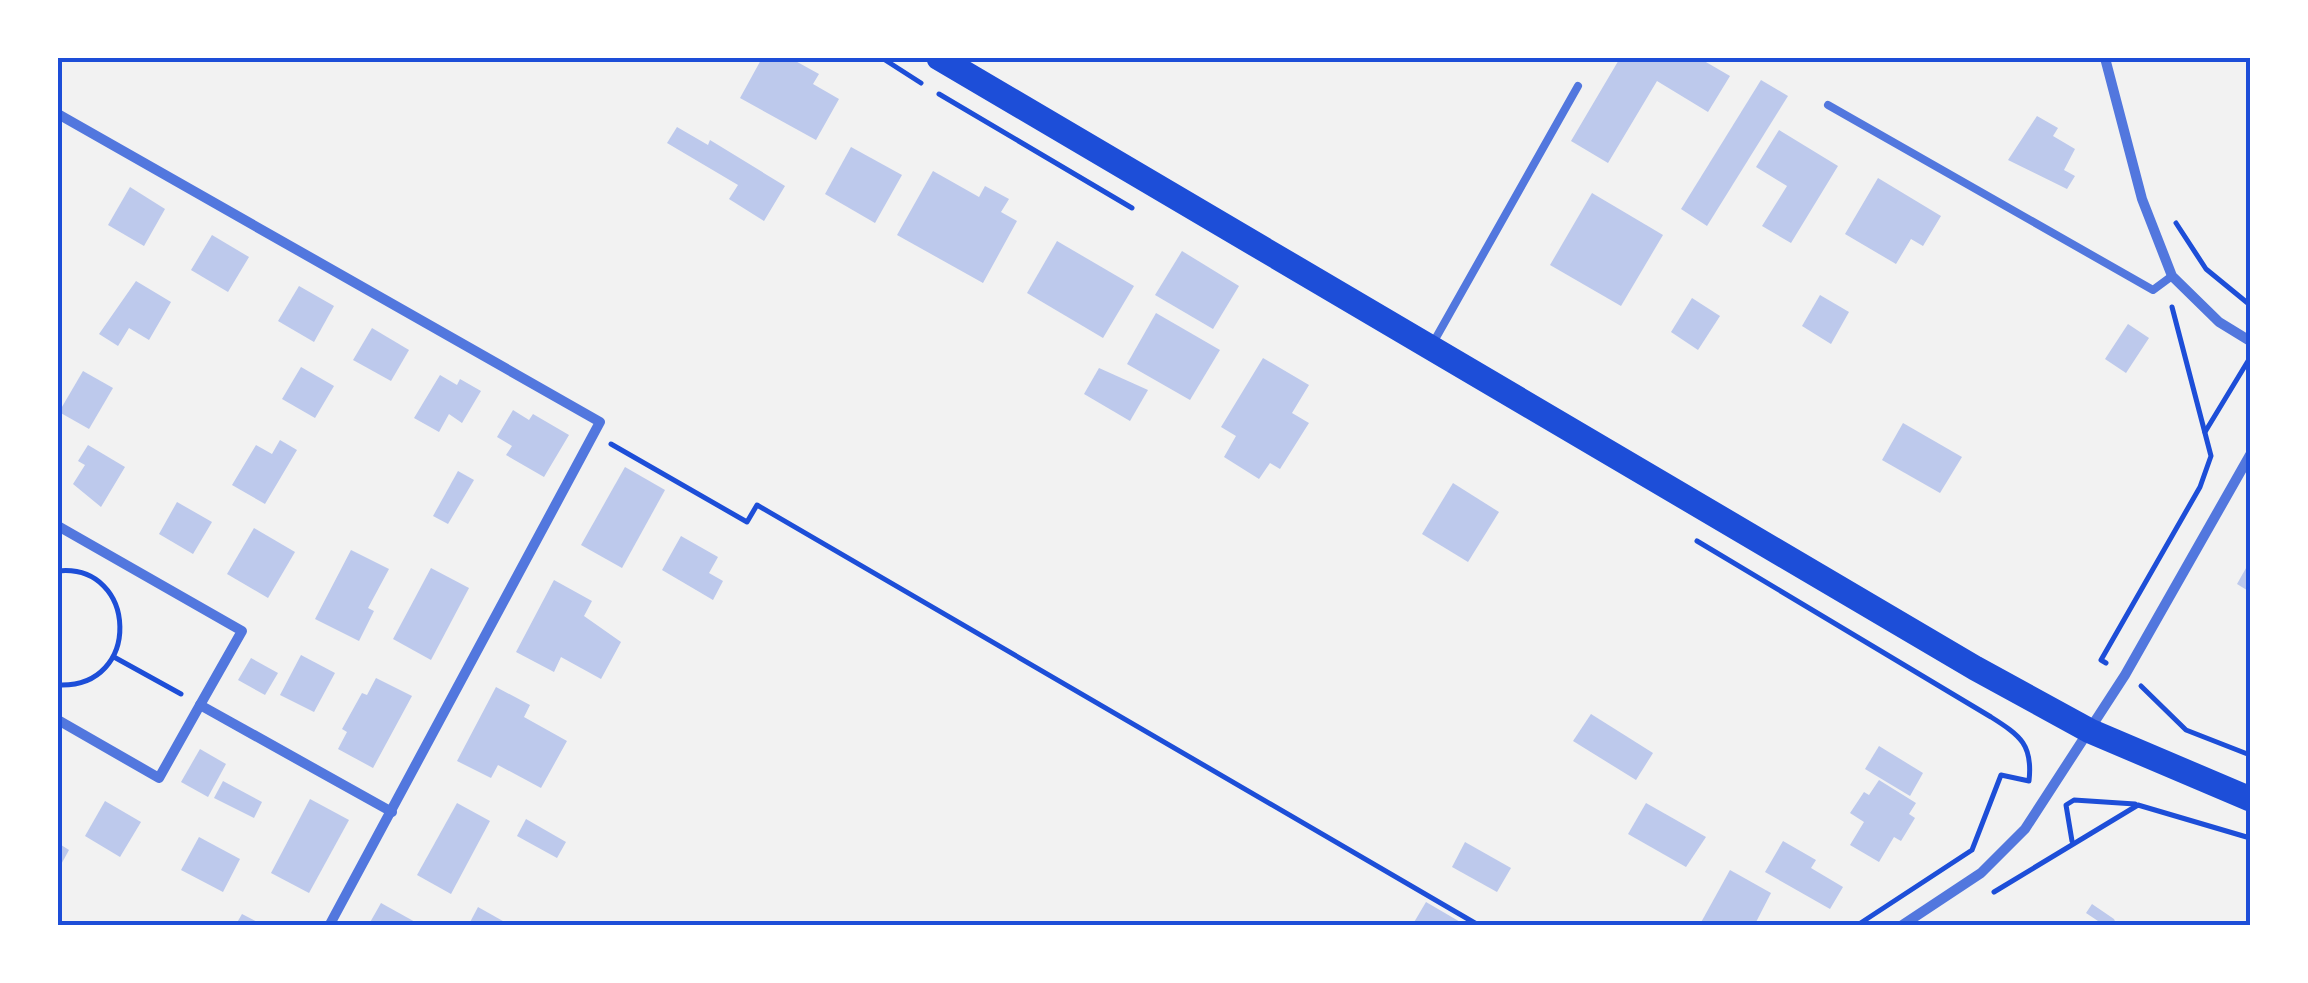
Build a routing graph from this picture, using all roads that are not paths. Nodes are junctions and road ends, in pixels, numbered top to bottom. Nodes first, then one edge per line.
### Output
1 (939, 58) edge
2 (2104, 58) edge
3 (1578, 86) dead end
4 (1828, 105) dead end
5 (58, 114) edge
6 (2172, 276) junction
7 (2250, 341) edge
8 (1430, 348) junction
9 (2250, 456) edge
10 (58, 526) edge
11 (200, 705) junction
12 (58, 720) edge
13 (2090, 731) junction
14 (2250, 798) edge
15 (392, 812) junction
16 (329, 926) edge
17 (1900, 926) edge

1 - 8 main road
2 - 6 street
3 - 8 lane
4 - 6 lane
5 - 15 street
6 - 7 street
8 - 13 main road
9 - 13 street
10 - 11 street
11 - 12 street
11 - 15 street
13 - 14 main road
13 - 17 street
15 - 16 street

